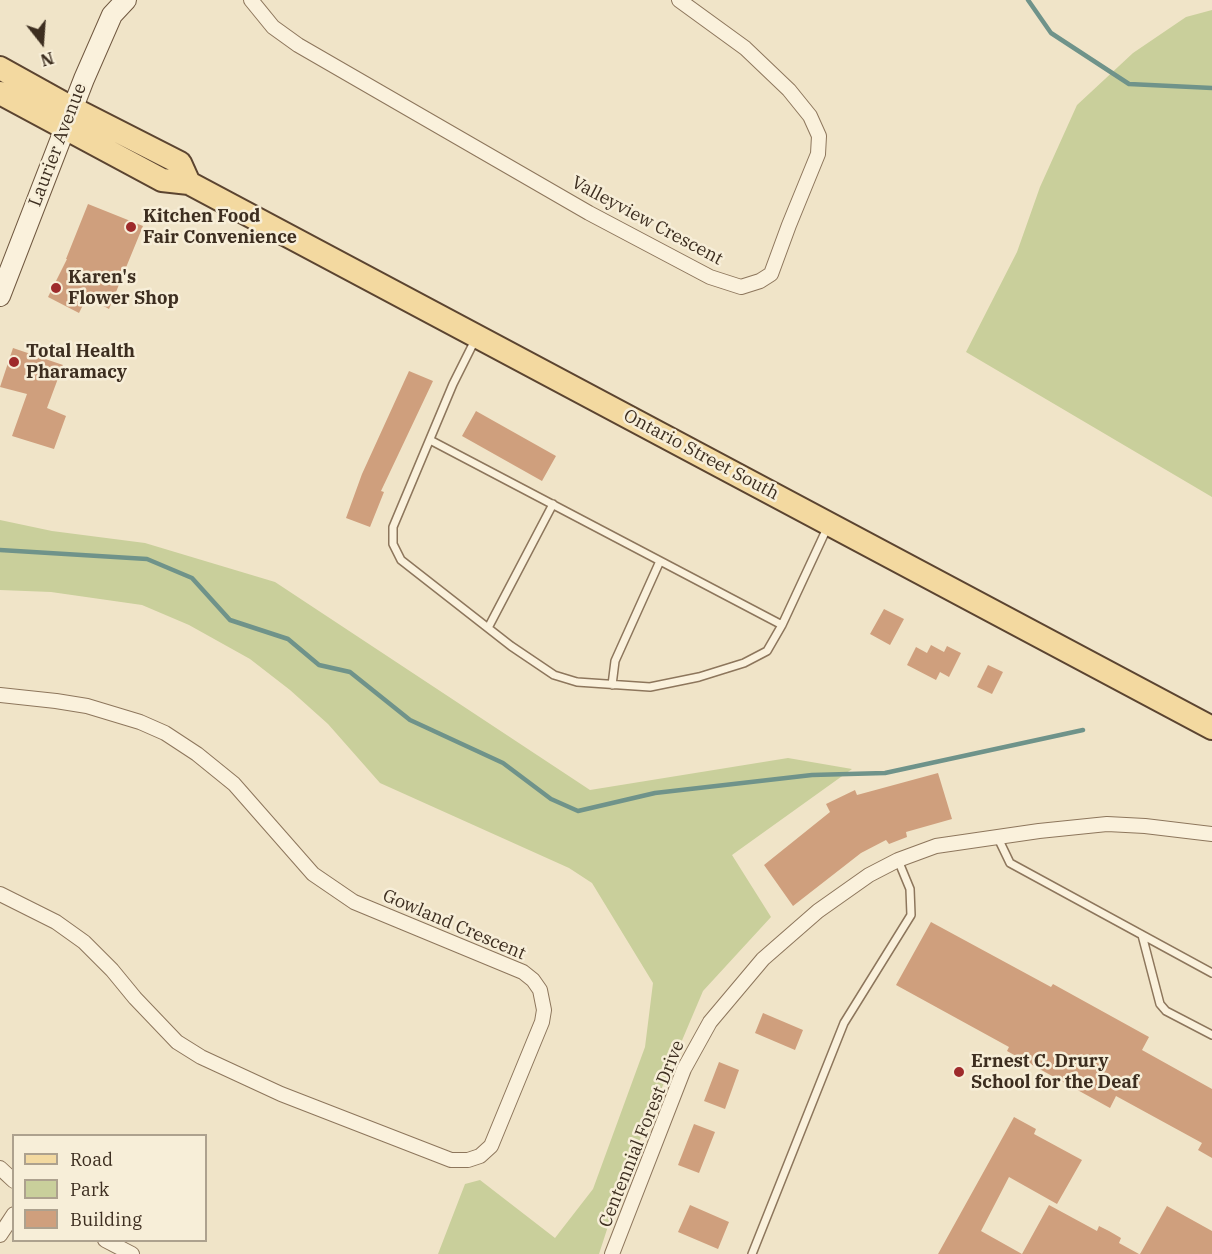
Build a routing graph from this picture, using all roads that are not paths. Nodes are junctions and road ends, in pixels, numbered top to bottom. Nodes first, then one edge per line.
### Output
1 (126, 0) edge
2 (251, 0) edge
3 (679, 0) edge
4 (0, 68) edge
5 (0, 93) edge
6 (68, 118) junction
7 (0, 296) edge
8 (477, 336) junction
9 (430, 440) junction
10 (552, 504) junction
11 (829, 524) junction
12 (660, 561) junction
13 (782, 625) junction
14 (488, 628) junction
15 (612, 684) junction
16 (0, 695) edge
17 (1212, 728) edge
18 (1212, 834) edge
19 (997, 836) junction
20 (898, 860) junction
21 (0, 894) edge
22 (1142, 935) junction
23 (1212, 973) edge
24 (1212, 1035) edge
25 (0, 1168) edge
26 (12, 1179) edge
27 (12, 1217) edge
28 (0, 1235) edge
29 (109, 1242) edge
30 (132, 1254) edge
31 (612, 1254) edge
32 (752, 1254) edge

1 - 6 street, Laurier Avenue
2 - 3 street, Valleyview Crescent
4 - 6 main road, Ontario Street South
5 - 6 main road, Ontario Street South
6 - 7 street, Laurier Avenue
6 - 8 main road, Ontario Street South
8 - 9 lane
8 - 11 main road, Ontario Street South
9 - 10 lane
9 - 14 lane
10 - 12 lane
10 - 14 lane
11 - 13 lane
11 - 17 main road, Ontario Street South
12 - 13 lane
12 - 15 lane
13 - 15 lane
14 - 15 lane
16 - 21 street, Gowland Crescent
18 - 19 street, Centennial Forest Drive
19 - 20 street, Centennial Forest Drive
19 - 22 lane
20 - 31 street, Centennial Forest Drive
20 - 32 lane
22 - 23 lane
22 - 24 lane
25 - 26 street
27 - 28 street
29 - 30 street

